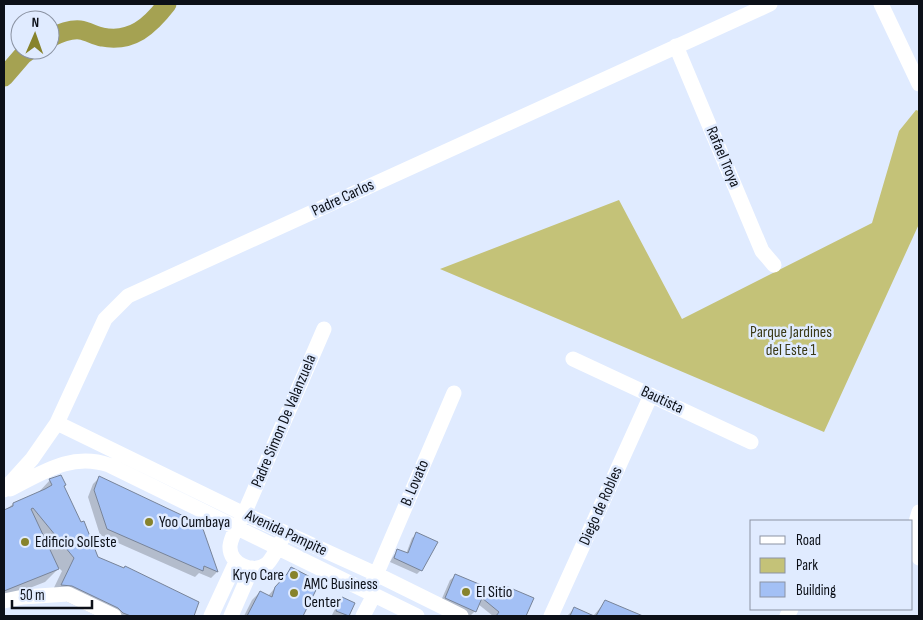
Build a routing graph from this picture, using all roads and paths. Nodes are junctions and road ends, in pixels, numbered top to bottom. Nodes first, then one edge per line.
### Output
1 (770, 4) edge
2 (881, 4) edge
3 (676, 46) junction
4 (919, 84) edge
5 (774, 265) dead end
6 (324, 329) dead end
7 (574, 359) dead end
8 (454, 392) dead end
9 (651, 395) junction
10 (57, 422) junction
11 (79, 433) junction
12 (751, 442) dead end
13 (40, 446) junction
14 (78, 461) junction
15 (57, 465) junction
16 (4, 491) edge
17 (919, 512) edge
18 (244, 514) junction
19 (236, 529) junction
20 (284, 532) junction
21 (277, 549) junction
22 (919, 558) edge
23 (236, 562) junction
24 (252, 568) junction
25 (376, 574) junction
26 (371, 594) junction
27 (4, 601) edge
28 (408, 614) edge
29 (114, 616) edge
30 (211, 616) edge
31 (231, 616) edge
32 (363, 616) edge
33 (461, 616) edge
34 (551, 616) edge

1 - 3 street, Padre Carlos
2 - 4 street
3 - 5 street, Rafael Troya
3 - 10 street, Padre Carlos
6 - 18 street, Padre Simon De Valanzuela
7 - 9 street, Bautista
8 - 25 street, B. Lovato
9 - 12 street, Bautista
9 - 34 street, Diego de Robles
10 - 11 street, Avenida Pampite
10 - 13 street, Padre Carlos
11 - 14 street
11 - 18 street, Avenida Pampite
13 - 15 street
13 - 16 street, Padre Carlos
14 - 15 street, Avenida Pampite
14 - 19 street, Avenida Pampite
15 - 16 street, Avenida Pampite
17 - 22 street
18 - 19 street, Padre Simon De Valanzuela
18 - 20 street, Avenida Pampite
19 - 21 street, Avenida Pampite
19 - 23 street, Padre Simon De Valanzuela
20 - 21 street
20 - 25 street, Avenida Pampite
21 - 24 street
21 - 26 street, Avenida Pampite
23 - 24 street
23 - 30 street
24 - 31 street
25 - 26 street, B. Lovato
25 - 33 street, Avenida Pampite
26 - 28 street, Avenida Pampite
26 - 32 street, B. Lovato
27 - 29 street

